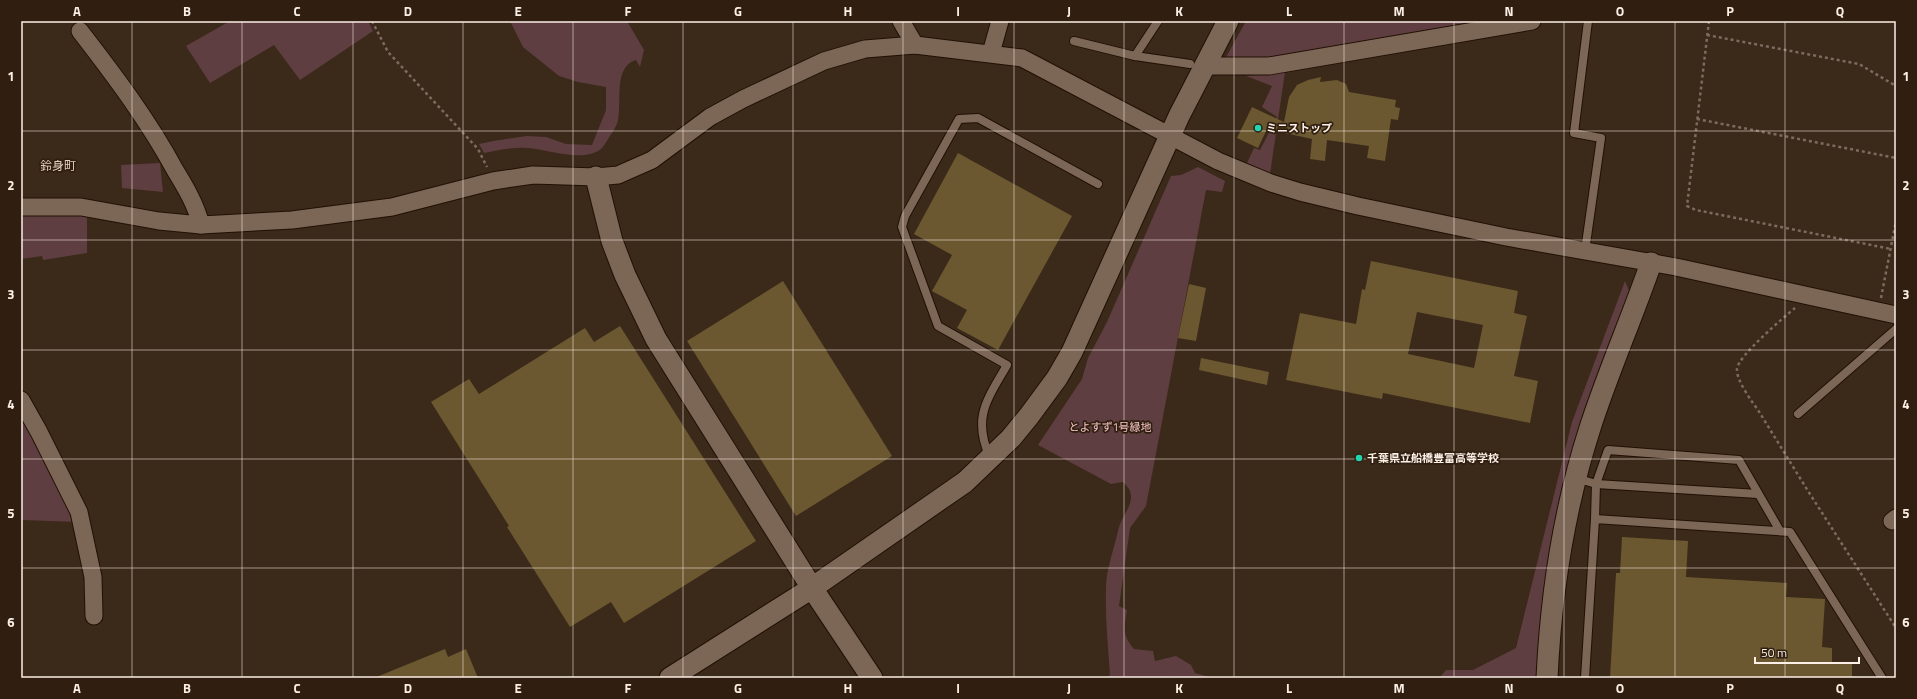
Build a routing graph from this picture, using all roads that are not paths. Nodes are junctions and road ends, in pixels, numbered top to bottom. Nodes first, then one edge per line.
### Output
1 (902, 21) edge
2 (1000, 21) edge
3 (1158, 21) edge
4 (1228, 21) edge
5 (1532, 21) edge
6 (1588, 21) edge
7 (80, 31) dead end
8 (1074, 41) dead end
9 (915, 45) junction
10 (990, 54) junction
11 (1135, 56) junction
12 (1197, 65) junction
13 (1170, 136) junction
14 (596, 177) junction
15 (1098, 184) dead end
16 (21, 208) edge
17 (201, 225) junction
18 (1585, 251) junction
19 (1651, 263) junction
20 (1896, 314) edge
21 (1896, 329) edge
22 (21, 400) edge
23 (1798, 414) dead end
24 (990, 459) junction
25 (1576, 478) junction
26 (1596, 484) junction
27 (1758, 494) junction
28 (1595, 519) junction
29 (1780, 531) junction
30 (812, 588) junction
31 (94, 616) dead end
32 (670, 678) edge
33 (872, 678) edge
34 (1547, 678) edge
35 (1585, 678) edge
36 (1882, 678) edge

1 - 9 street
2 - 10 street
3 - 11 lane
4 - 12 street
5 - 12 street
6 - 18 lane
7 - 17 street
8 - 11 lane
9 - 10 street
9 - 14 street
10 - 13 street
11 - 12 lane
12 - 13 street
13 - 18 street
13 - 24 street
14 - 17 street
14 - 30 street
15 - 24 lane
16 - 17 street
18 - 19 street
19 - 20 street
19 - 25 street
21 - 23 lane
22 - 31 street
24 - 30 street
25 - 26 lane
25 - 34 street
26 - 27 lane
26 - 27 lane
26 - 28 lane
27 - 29 lane
28 - 29 lane
28 - 35 lane
29 - 36 lane
30 - 32 street
30 - 33 street

